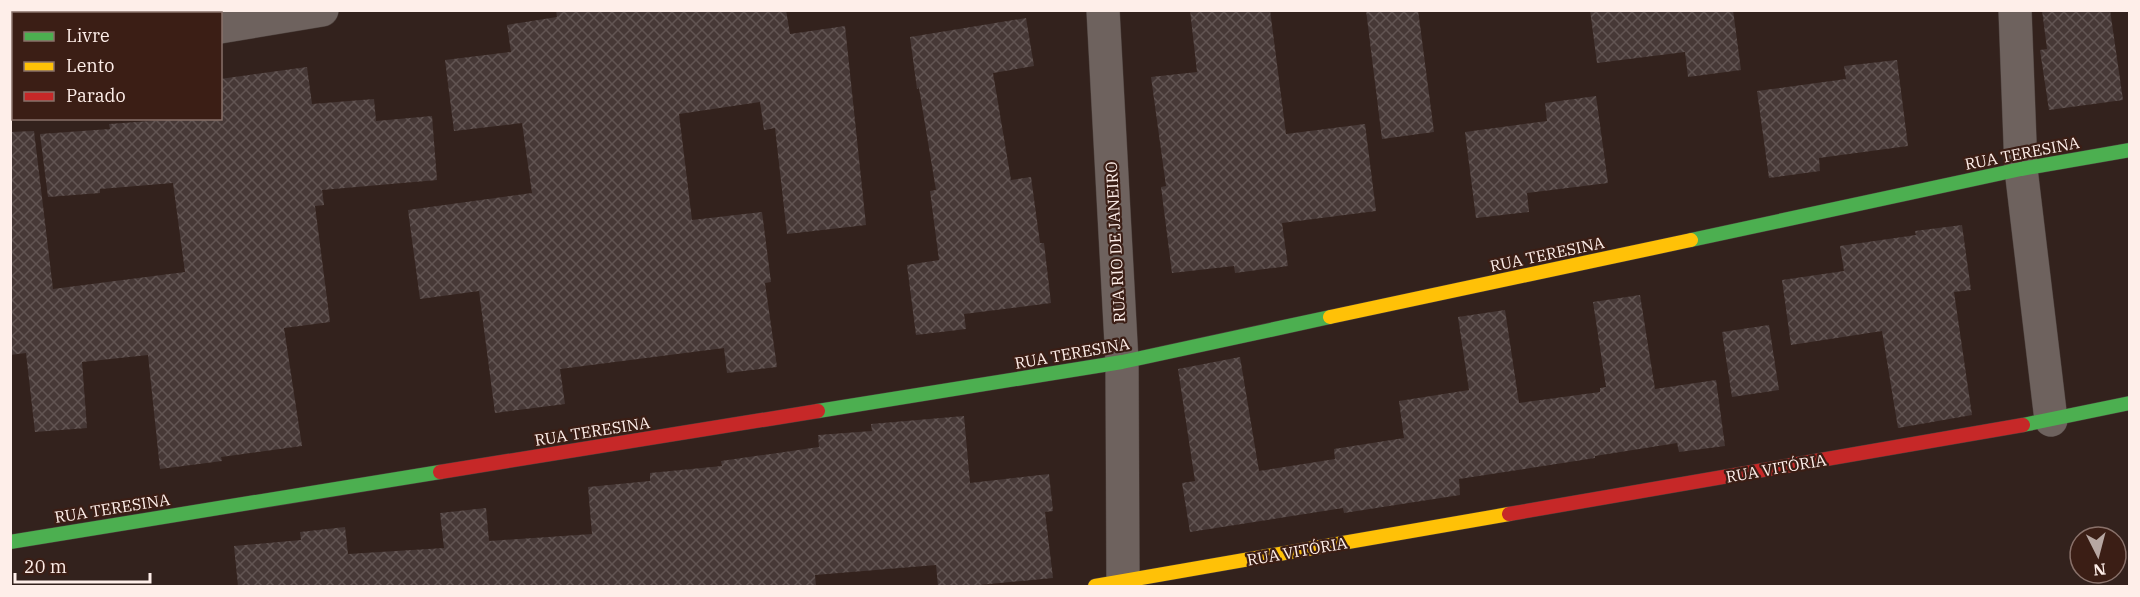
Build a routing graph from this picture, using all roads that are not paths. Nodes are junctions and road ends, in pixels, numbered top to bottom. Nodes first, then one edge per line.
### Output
1 (322, 10) edge
2 (1103, 10) edge
3 (2015, 10) edge
4 (222, 27) edge
5 (2130, 150) edge
6 (2020, 169) junction
7 (1122, 362) junction
8 (2130, 403) edge
9 (2051, 420) junction
10 (10, 542) edge
11 (1109, 584) edge

1 - 4 street
2 - 7 street, RUA RIO DE JANEIRO
3 - 6 street
5 - 6 street, RUA TERESINA
6 - 7 street, RUA TERESINA
6 - 9 street
7 - 10 street, RUA TERESINA
7 - 11 street, RUA RIO DE JANEIRO
8 - 9 street, RUA VITÓRIA
9 - 11 street, RUA VITÓRIA

